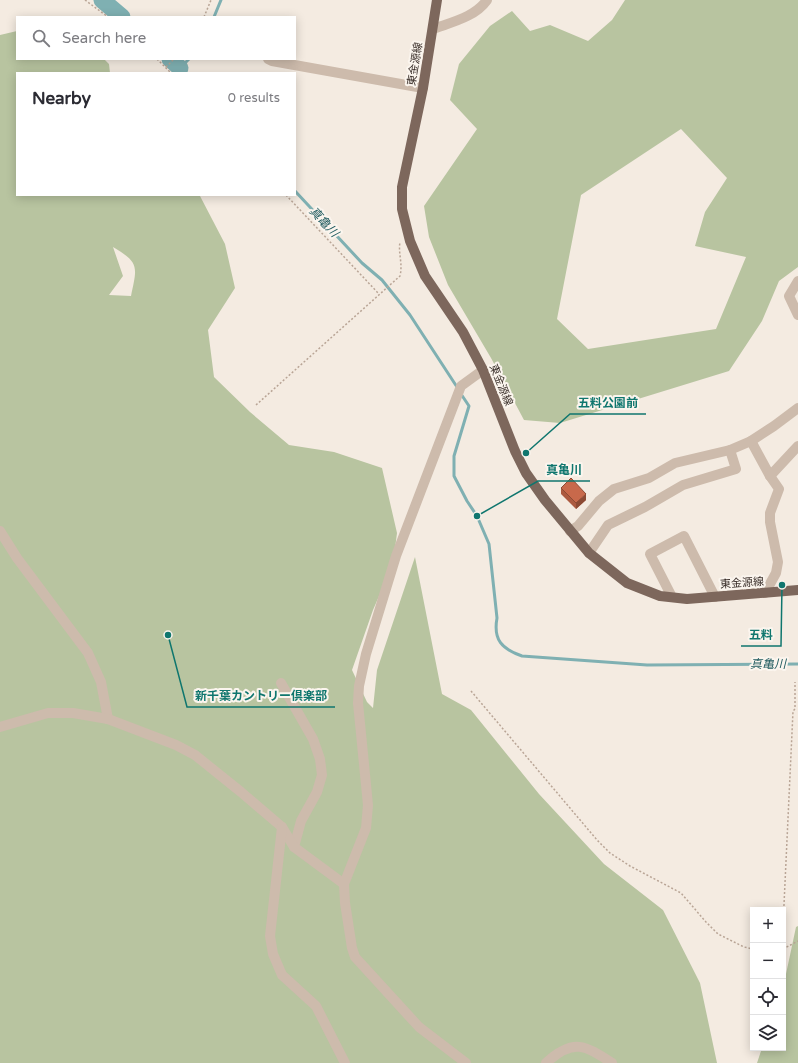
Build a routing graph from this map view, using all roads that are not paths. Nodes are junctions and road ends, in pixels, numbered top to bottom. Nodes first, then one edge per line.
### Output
1 (437, 0) edge
2 (486, 0) edge
3 (433, 29) junction
4 (270, 60) edge
5 (423, 88) junction
6 (798, 281) edge
7 (798, 313) edge
8 (483, 370) junction
9 (798, 408) edge
10 (751, 441) junction
11 (798, 446) edge
12 (730, 450) junction
13 (770, 476) junction
14 (0, 531) edge
15 (570, 531) junction
16 (589, 553) junction
17 (798, 590) edge
18 (765, 593) junction
19 (715, 596) junction
20 (672, 597) junction
21 (281, 684) dead end
22 (108, 719) junction
23 (0, 727) edge
24 (282, 827) junction
25 (294, 847) junction
26 (344, 884) junction
27 (345, 1063) edge
28 (466, 1063) edge
29 (546, 1063) edge
30 (612, 1063) edge

1 - 3 main road, 東金源線
2 - 3 street
3 - 5 main road, 東金源線
4 - 5 street
5 - 8 main road, 東金源線
6 - 7 street
8 - 15 main road, 東金源線
8 - 26 street
9 - 10 street
10 - 12 street
10 - 13 street
11 - 13 street
12 - 15 street
12 - 16 street
13 - 18 street
14 - 22 street
15 - 16 main road, 東金源線
16 - 20 main road, 東金源線
17 - 18 main road, 東金源線
18 - 19 main road, 東金源線
19 - 20 main road, 東金源線
19 - 20 street
21 - 25 street
22 - 23 street
22 - 24 street
24 - 25 street
24 - 27 street
25 - 26 street
26 - 28 street
29 - 30 street

